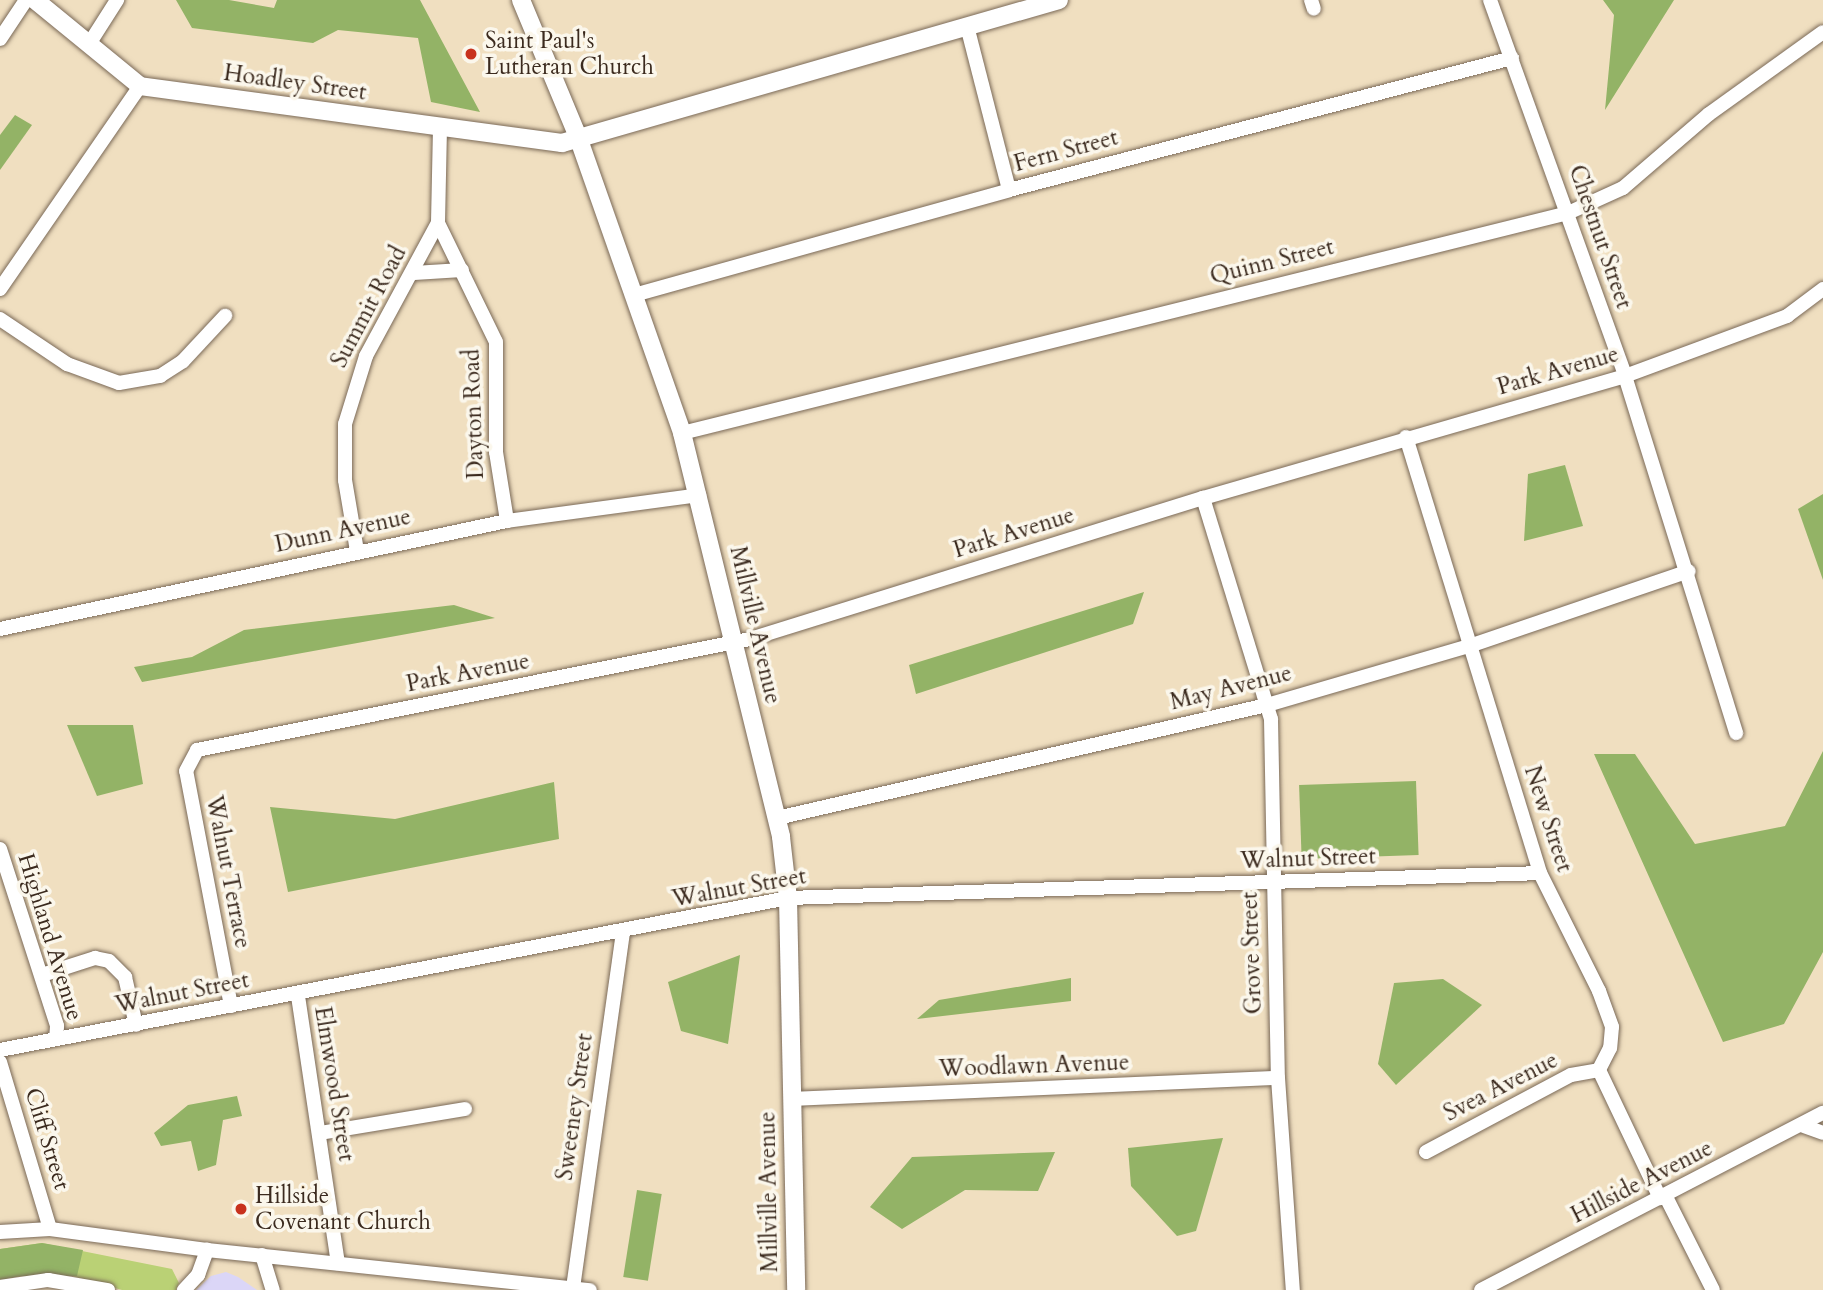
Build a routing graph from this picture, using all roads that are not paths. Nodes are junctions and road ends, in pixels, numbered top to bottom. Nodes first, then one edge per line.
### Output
1 (26, 0) edge
2 (35, 0) edge
3 (117, 0) edge
4 (521, 0) edge
5 (1059, 0) edge
6 (1490, 0) edge
7 (967, 26) junction
8 (1823, 32) edge
9 (0, 39) edge
10 (91, 41) junction
11 (1512, 58) junction
12 (140, 86) junction
13 (440, 128) junction
14 (578, 137) junction
15 (1009, 190) junction
16 (1568, 213) junction
17 (438, 223) junction
18 (462, 270) junction
19 (414, 273) junction
20 (0, 289) edge
21 (1823, 289) edge
22 (634, 295) junction
23 (225, 316) dead end
24 (0, 319) edge
25 (1625, 376) junction
26 (682, 433) junction
27 (1406, 437) junction
28 (699, 495) junction
29 (1203, 498) junction
30 (507, 522) junction
31 (357, 551) junction
32 (1689, 570) junction
33 (0, 629) edge
34 (734, 643) junction
35 (1469, 646) junction
36 (1267, 705) junction
37 (1736, 733) dead end
38 (197, 750) joint
39 (777, 818) junction
40 (0, 849) edge
41 (1540, 873) junction
42 (1272, 883) junction
43 (788, 898) junction
44 (623, 933) junction
45 (42, 975) junction
46 (298, 996) junction
47 (231, 1006) junction
48 (136, 1025) junction
49 (56, 1039) junction
50 (0, 1051) edge
51 (0, 1062) edge
52 (1599, 1070) junction
53 (1278, 1078) junction
54 (792, 1099) junction
55 (465, 1109) dead end
56 (1823, 1113) edge
57 (1804, 1126) junction
58 (320, 1133) junction
59 (1823, 1133) edge
60 (1426, 1152) dead end
61 (1663, 1197) junction
62 (50, 1229) junction
63 (0, 1232) edge
64 (207, 1250) junction
65 (262, 1255) junction
66 (338, 1262) junction
67 (0, 1287) edge
68 (573, 1287) junction
69 (108, 1290) edge
70 (184, 1290) edge
71 (273, 1290) edge
72 (590, 1290) edge
73 (796, 1290) edge
74 (1293, 1290) edge
75 (1481, 1290) edge
76 (1713, 1290) edge

1 - 9 street
2 - 10 street
3 - 10 street
4 - 14 street, Millville Avenue
5 - 7 street, Hoadley Street
6 - 11 street, Chestnut Street
7 - 14 street, Hoadley Street
7 - 15 street
8 - 16 street, Quinn Street
10 - 12 street
11 - 15 street, Fern Street
11 - 16 street, Chestnut Street
12 - 13 street, Hoadley Street
12 - 20 street
13 - 14 street, Hoadley Street
13 - 17 street, Summit Road
14 - 22 street, Millville Avenue
15 - 22 street, Fern Street
16 - 25 street, Chestnut Street
16 - 26 street, Quinn Street
17 - 18 street, Dayton Road
17 - 19 street, Summit Road
18 - 19 street
18 - 30 street, Dayton Road
19 - 31 street, Summit Road
21 - 25 street, Park Avenue
22 - 26 street, Millville Avenue
23 - 24 street
25 - 27 street, Park Avenue
25 - 32 street, Chestnut Street
26 - 28 street, Millville Avenue
27 - 29 street, Park Avenue
27 - 35 street, New Street
28 - 30 street, Dunn Avenue
28 - 34 street, Millville Avenue
29 - 34 street, Park Avenue
29 - 36 street, Grove Street
30 - 31 street, Dunn Avenue
31 - 33 street, Dunn Avenue
32 - 35 street, May Avenue
32 - 37 street, Chestnut Street
34 - 38 street, Park Avenue
34 - 39 street, Millville Avenue
35 - 36 street, May Avenue
35 - 41 street, New Street
36 - 39 street, May Avenue
36 - 42 street, Grove Street
38 - 47 street, Walnut Terrace
39 - 43 street, Millville Avenue
40 - 45 street, Highland Avenue
41 - 42 street, Walnut Street
41 - 52 street, New Street
42 - 43 street, Walnut Street
42 - 53 street, Grove Street
43 - 44 street, Walnut Street
43 - 54 street, Millville Avenue
44 - 46 street, Walnut Street
44 - 68 street, Sweeney Street
45 - 48 street
45 - 49 street, Highland Avenue
46 - 47 street, Walnut Street
46 - 58 street, Elmwood Street
47 - 48 street, Walnut Street
48 - 49 street, Walnut Street
49 - 50 street, Walnut Street
51 - 62 street, Cliff Street
52 - 60 street, Svea Avenue
52 - 61 street
53 - 54 street, Woodlawn Avenue
53 - 74 street, Grove Street
54 - 73 street, Millville Avenue
55 - 58 street
56 - 57 street, Hillside Avenue
57 - 59 street
57 - 61 street, Hillside Avenue
58 - 66 street, Elmwood Street
61 - 75 street, Hillside Avenue
61 - 76 street
62 - 63 street
62 - 64 street
64 - 65 street
64 - 70 street
65 - 66 street
65 - 71 street
66 - 68 street
67 - 69 street
68 - 72 street

